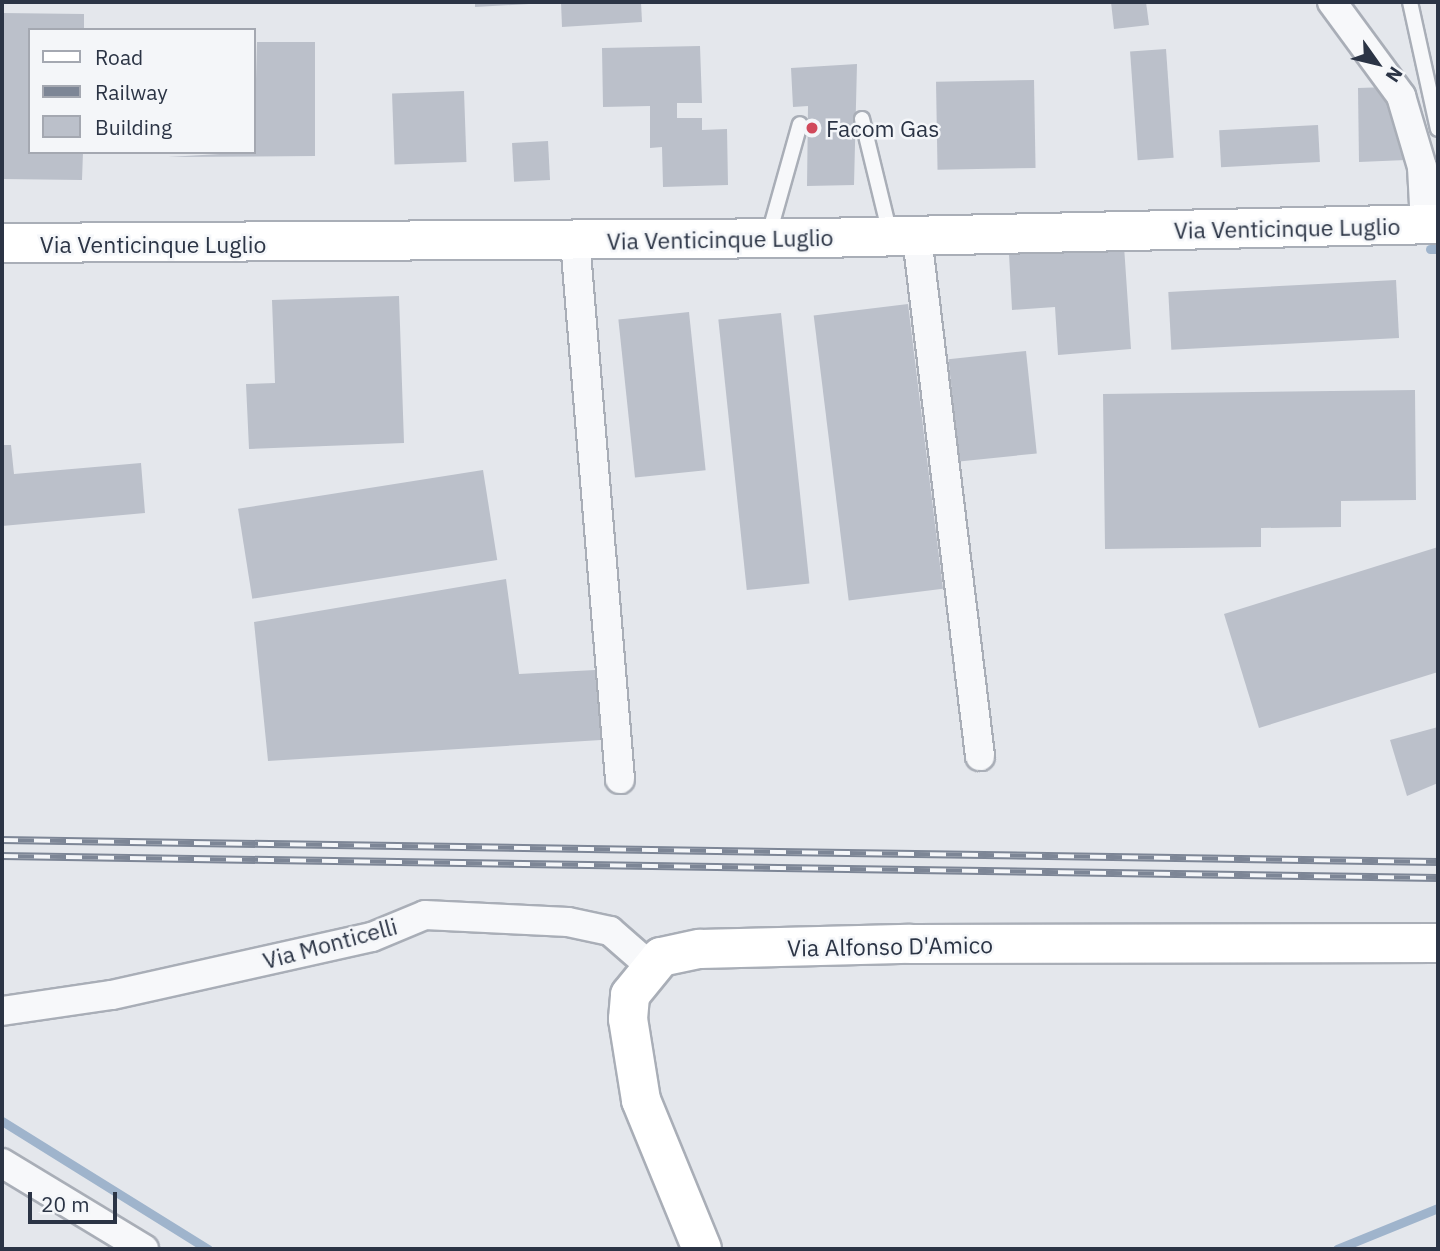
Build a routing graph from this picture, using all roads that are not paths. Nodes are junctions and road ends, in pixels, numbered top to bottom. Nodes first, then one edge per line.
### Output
1 (1332, 2) edge
2 (1410, 2) edge
3 (862, 119) dead end
4 (800, 124) dead end
5 (1438, 129) edge
6 (1432, 225) edge
7 (904, 237) junction
8 (768, 239) junction
9 (575, 241) junction
10 (2, 243) edge
11 (980, 756) dead end
12 (620, 779) dead end
13 (1438, 943) edge
14 (649, 965) junction
15 (2, 1011) edge
16 (2, 1163) edge
17 (144, 1249) edge
18 (702, 1249) edge

1 - 6 street
2 - 5 lane
3 - 7 lane
4 - 8 lane
6 - 7 main road, Via Venticinque Luglio
7 - 8 main road, Via Venticinque Luglio
7 - 11 street
8 - 9 main road, Via Venticinque Luglio
9 - 10 main road, Via Venticinque Luglio
9 - 12 street
13 - 14 main road, Via Alfonso D'Amico
14 - 15 street, Via Monticelli
14 - 18 main road
16 - 17 street

